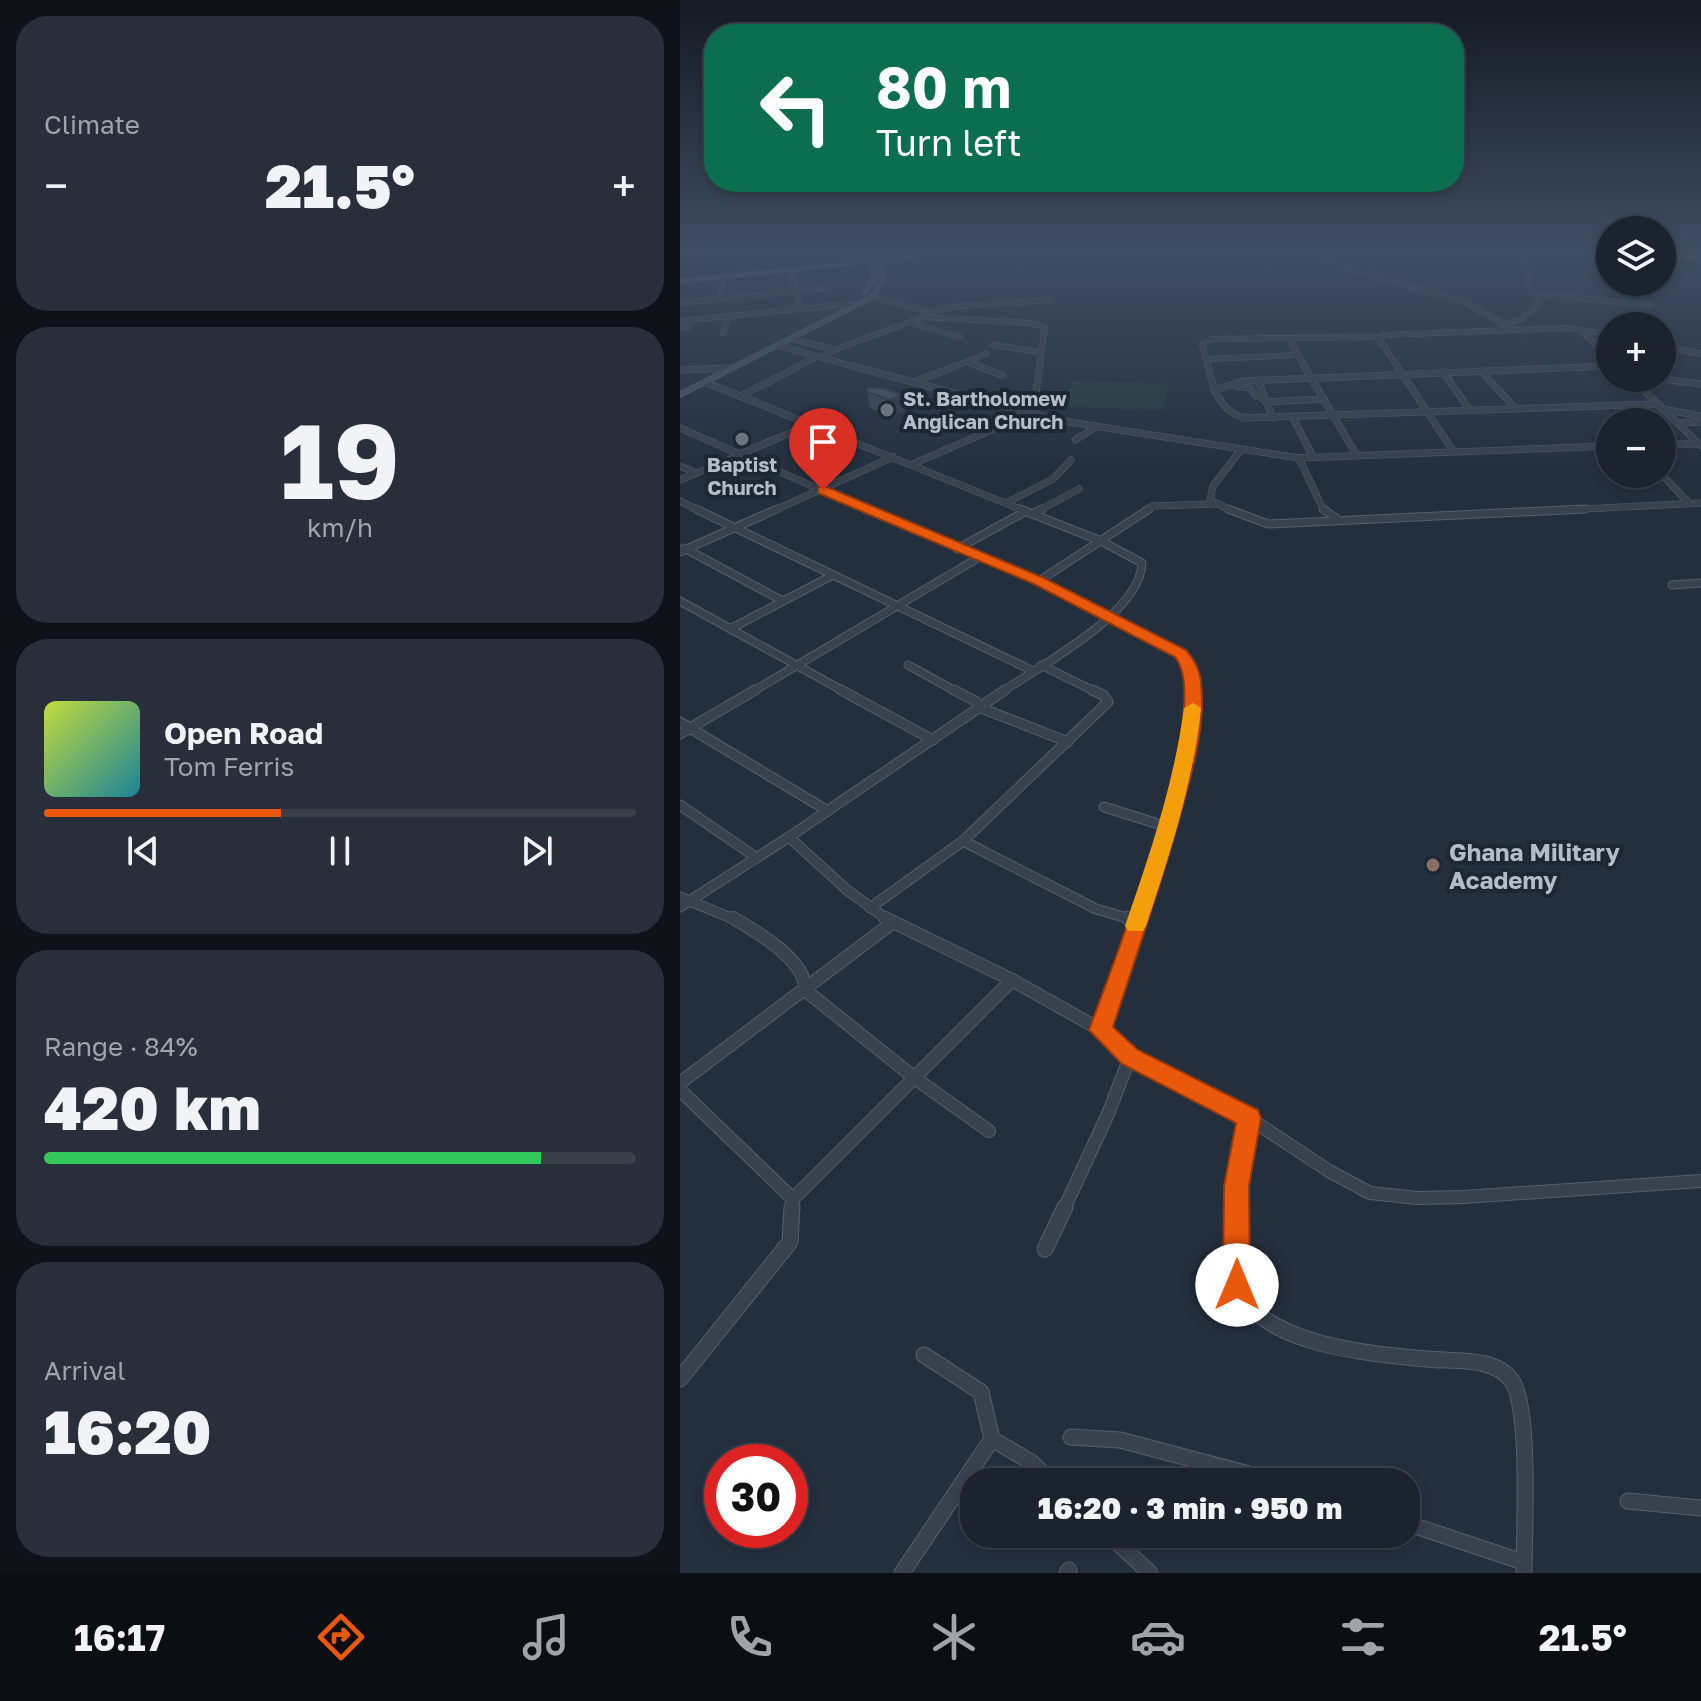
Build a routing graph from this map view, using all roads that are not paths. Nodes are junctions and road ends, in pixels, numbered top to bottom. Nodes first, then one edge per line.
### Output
1 (725, 326) edge
2 (808, 326) edge
3 (817, 326) edge
4 (898, 326) edge
5 (925, 326) edge
6 (1044, 326) edge
7 (1509, 326) edge
8 (1513, 329) junction
9 (1580, 330) junction
10 (1596, 332) edge
11 (723, 333) dead end
12 (960, 337) dead end
13 (1380, 337) junction
14 (1288, 338) junction
15 (793, 339) junction
16 (1225, 339) junction
17 (1247, 339) junction
18 (994, 345) dead end
19 (1596, 345) edge
20 (779, 346) junction
21 (1676, 349) edge
22 (834, 350) junction
23 (1040, 352) junction
24 (986, 354) dead end
25 (1701, 354) edge
26 (1298, 355) junction
27 (819, 357) junction
28 (1255, 357) junction
29 (1232, 358) junction
30 (1208, 359) junction
31 (967, 362) junction
32 (1596, 367) edge
33 (728, 369) junction
34 (680, 370) edge
35 (1481, 371) junction
36 (1443, 372) junction
37 (1402, 373) junction
38 (1002, 375) dead end
39 (1209, 377) junction
40 (1310, 377) junction
41 (1258, 380) junction
42 (1243, 381) junction
43 (1676, 381) edge
44 (705, 382) junction
45 (914, 382) junction
46 (1701, 384) edge
47 (1226, 385) junction
48 (1214, 390) junction
49 (1645, 392) edge
50 (680, 393) edge
51 (741, 396) junction
52 (1324, 399) junction
53 (1264, 400) junction
54 (1659, 406) junction
55 (1515, 408) junction
56 (1469, 409) junction
57 (1424, 411) junction
58 (1033, 412) junction
59 (1332, 414) junction
60 (1273, 418) junction
61 (1293, 418) junction
62 (1701, 419) edge
63 (1679, 423) junction
64 (810, 425) junction
65 (1096, 427) junction
66 (680, 428) edge
67 (1075, 440) dead end
68 (1676, 444) edge
69 (1700, 445) edge
70 (1596, 446) edge
71 (1240, 451) junction
72 (1453, 451) junction
73 (741, 454) junction
74 (1356, 454) junction
75 (1312, 455) junction
76 (893, 457) junction
77 (1299, 458) junction
78 (1071, 460) dead end
79 (913, 464) junction
80 (680, 466) edge
81 (696, 473) junction
82 (680, 480) edge
83 (1675, 488) edge
84 (1079, 489) dead end
85 (823, 490) junction
86 (680, 501) edge
87 (1006, 503) junction
88 (1689, 503) junction
89 (1701, 503) edge
90 (1215, 504) junction
91 (1029, 512) junction
92 (1325, 513) junction
93 (1341, 520) junction
94 (1315, 521) junction
95 (735, 528) junction
96 (1101, 541) junction
97 (682, 549) edge
98 (957, 549) junction
99 (978, 558) junction
100 (833, 575) junction
101 (1039, 581) junction
102 (1701, 583) edge
103 (1672, 585) dead end
104 (680, 601) edge
105 (783, 601) junction
106 (900, 604) junction
107 (1111, 617) junction
108 (730, 629) junction
109 (794, 665) junction
110 (908, 665) dead end
111 (1037, 668) junction
112 (981, 708) junction
113 (680, 722) edge
114 (690, 728) junction
115 (680, 734) edge
116 (933, 740) junction
117 (1068, 742) junction
118 (680, 805) edge
119 (1104, 807) dead end
120 (828, 811) junction
121 (1168, 827) junction
122 (789, 837) junction
123 (963, 841) junction
124 (757, 858) junction
125 (682, 902) edge
126 (870, 908) junction
127 (1137, 921) junction
128 (892, 923) junction
129 (1012, 980) junction
130 (805, 990) junction
131 (1101, 1030) junction
132 (1130, 1057) junction
133 (916, 1079) junction
134 (680, 1083) edge
135 (680, 1090) edge
136 (1249, 1118) junction
137 (989, 1131) dead end
138 (1701, 1181) edge
139 (793, 1199) junction
140 (1045, 1249) dead end
141 (924, 1355) dead end
142 (681, 1377) edge
143 (1071, 1437) dead end
144 (992, 1439) junction
145 (1037, 1468) edge
146 (1226, 1468) edge
147 (1628, 1501) dead end
148 (1701, 1508) edge
149 (1420, 1528) edge
150 (1123, 1548) edge
151 (1523, 1568) edge
152 (902, 1573) edge
153 (1150, 1573) edge

1 - 11 street
2 - 33 main road
3 - 15 main road
4 - 22 street
5 - 12 street
6 - 23 street
7 - 8 street
8 - 9 street
8 - 13 street
9 - 10 street
9 - 19 street
13 - 14 street
13 - 37 street
14 - 17 street
14 - 26 street
15 - 20 main road
15 - 22 street
16 - 17 street
16 - 29 street
16 - 30 street
17 - 28 street
18 - 23 street
20 - 27 street
20 - 33 main road
21 - 25 street
22 - 27 street
23 - 58 street
24 - 31 street
26 - 28 street
26 - 40 street
27 - 45 street
27 - 51 street
28 - 29 street
29 - 30 street
30 - 39 street
31 - 38 street
31 - 45 street
32 - 35 street
33 - 34 street
33 - 44 main road
33 - 50 main road
35 - 36 street
35 - 55 street
36 - 37 street
36 - 56 street
37 - 40 street
37 - 57 street
39 - 42 street
39 - 48 street
40 - 41 street
40 - 52 street
41 - 42 street
41 - 53 street
42 - 47 street
43 - 46 street
44 - 50 main road
44 - 51 street
45 - 58 street
47 - 48 street
47 - 53 street
48 - 60 street
49 - 54 street
51 - 64 street
52 - 53 street
52 - 59 street
53 - 60 street
54 - 55 street
54 - 62 street
54 - 63 street
55 - 56 street
56 - 57 street
57 - 59 street
57 - 72 street
58 - 65 street
58 - 79 street
59 - 61 street
59 - 74 street
60 - 61 street
61 - 75 street
62 - 63 street
63 - 69 street
64 - 73 street
64 - 76 street
65 - 67 street
65 - 71 street
66 - 73 street
68 - 69 street
70 - 72 street
71 - 77 street
71 - 90 street
72 - 74 street
73 - 81 street
73 - 85 street
74 - 75 street
75 - 77 street
76 - 79 street
76 - 85 street
77 - 92 street
78 - 87 street
79 - 87 street
80 - 81 street
81 - 82 street
83 - 88 street
84 - 91 street
85 - 95 street
85 - 98 street
86 - 95 street
87 - 91 street
88 - 89 street
88 - 93 street
90 - 94 street
90 - 96 street
91 - 96 street
91 - 98 street
92 - 93 street
92 - 94 street
93 - 94 street
95 - 97 street
95 - 100 street
96 - 101 street
96 - 107 street
97 - 105 street
98 - 99 street
99 - 101 street
99 - 106 street
100 - 105 street
100 - 106 street
101 - 107 street
102 - 103 street
104 - 108 street
105 - 108 street
106 - 109 street
106 - 111 street
107 - 111 street
107 - 121 street
108 - 109 street
109 - 114 street
109 - 116 street
110 - 112 street
111 - 112 street
111 - 117 street
112 - 116 street
112 - 117 street
113 - 114 street
114 - 115 street
114 - 120 street
116 - 120 street
117 - 123 street
118 - 124 street
119 - 121 street
120 - 122 street
121 - 127 street
122 - 124 street
122 - 126 street
123 - 126 street
123 - 127 street
124 - 125 street
125 - 130 street
126 - 128 street
127 - 131 street
128 - 129 street
128 - 130 street
129 - 131 street
129 - 133 street
130 - 133 street
130 - 134 street
131 - 132 street
132 - 136 street
132 - 140 street
133 - 137 street
133 - 139 street
135 - 139 street
136 - 138 street
136 - 151 street
139 - 142 street
141 - 144 street
143 - 146 street
144 - 145 street
144 - 152 street
147 - 148 street
149 - 151 street
150 - 153 street

